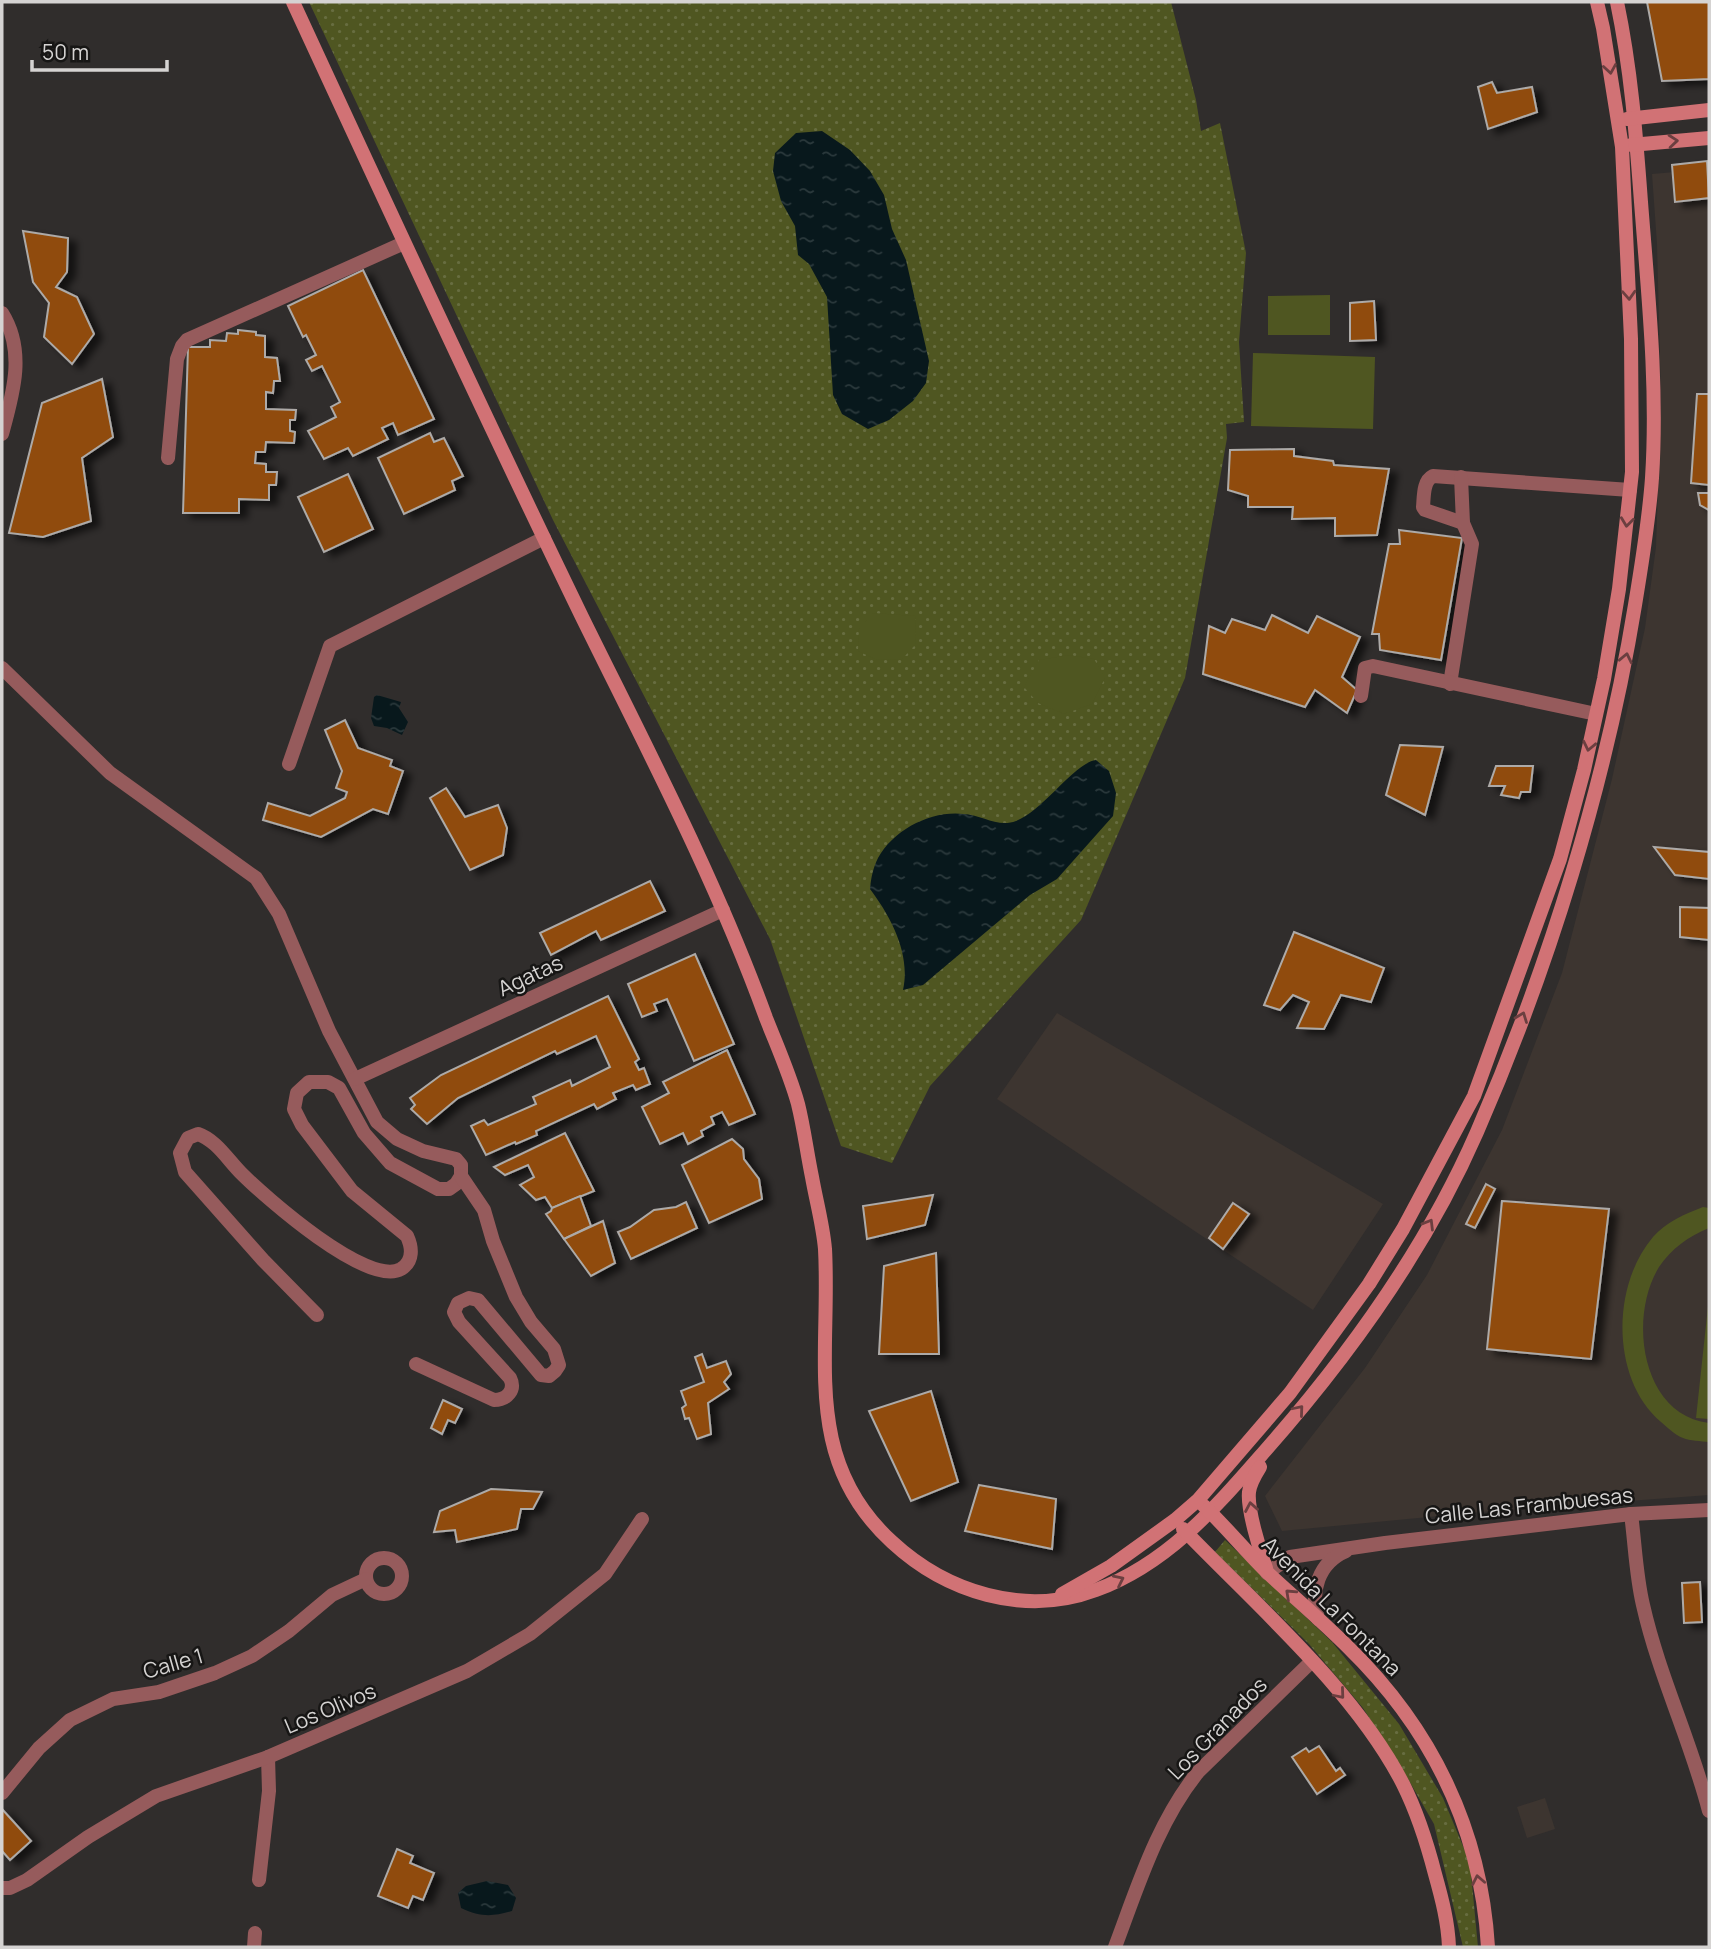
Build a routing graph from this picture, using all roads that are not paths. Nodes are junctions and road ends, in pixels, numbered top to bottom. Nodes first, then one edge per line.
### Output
1 (293, 2) edge
2 (1597, 2) edge
3 (1618, 2) edge
4 (1709, 110) edge
5 (1636, 118) junction
6 (1618, 121) junction
7 (1709, 138) edge
8 (1638, 144) junction
9 (1622, 147) junction
10 (404, 243) junction
11 (2, 313) edge
12 (2, 434) edge
13 (168, 458) dead end
14 (1461, 477) junction
15 (1630, 491) junction
16 (1463, 523) junction
17 (544, 538) junction
18 (2, 668) edge
19 (1450, 684) junction
20 (1361, 696) dead end
21 (1596, 714) junction
22 (289, 764) dead end
23 (723, 910) junction
24 (355, 1079) junction
25 (461, 1175) junction
26 (317, 1315) dead end
27 (416, 1364) dead end
28 (1277, 1438) junction
29 (1198, 1500) junction
30 (1709, 1510) edge
31 (1211, 1513) junction
32 (1631, 1514) junction
33 (642, 1519) dead end
34 (1175, 1520) junction
35 (1188, 1534) junction
36 (1353, 1548) junction
37 (1267, 1573) junction
38 (366, 1579) dead end
39 (1054, 1599) junction
40 (1318, 1619) junction
41 (1312, 1661) junction
42 (268, 1757) junction
43 (1704, 1766) edge
44 (2, 1793) edge
45 (1709, 1811) edge
46 (259, 1880) dead end
47 (2, 1888) edge
48 (1448, 1926) junction
49 (1115, 1947) edge
50 (1449, 1947) edge
51 (1456, 1947) edge
52 (1488, 1947) edge

1 - 10 main road
2 -> 6 main road
3 - 5 main road
4 - 5 main road
4 - 7 main road
5 - 6 main road
5 - 8 main road
6 - 9 main road
8 -> 7 main road
8 - 9 main road
28 -> 8 main road
9 -> 15 main road
10 - 13 street
10 - 17 main road
11 - 12 street
14 - 15 street
14 - 16 street
14 - 16 street
15 -> 21 main road
16 - 19 street
17 - 22 street
17 - 23 main road
18 - 24 street
19 - 20 street
19 - 21 street
21 -> 29 main road
23 - 24 street, Agatas
23 - 39 main road
24 - 25 street
25 - 26 street
25 - 27 street
28 - 31 main road
37 -> 28 main road
29 - 31 main road, Avenida La Fontana
29 - 34 main road
30 - 32 street, Calle Las Frambuesas
31 - 35 main road
31 - 37 main road, Avenida La Fontana
32 - 36 street, Calle Las Frambuesas
32 - 43 street
33 - 42 street, Los Olivos
34 - 35 main road
34 - 39 main road
39 -> 35 main road
35 - 41 main road
36 - 37 street, Calle Las Frambuesas
36 - 40 street, Calle Las Frambuesas
40 -> 37 main road, Avenida La Fontana
38 - 44 street, Calle 1
52 -> 40 main road, Avenida La Fontana
41 -> 48 main road
41 - 49 street, Los Granados
42 - 46 street
42 - 47 street, Los Olivos
43 - 45 street
48 - 50 main road
48 - 51 main road

